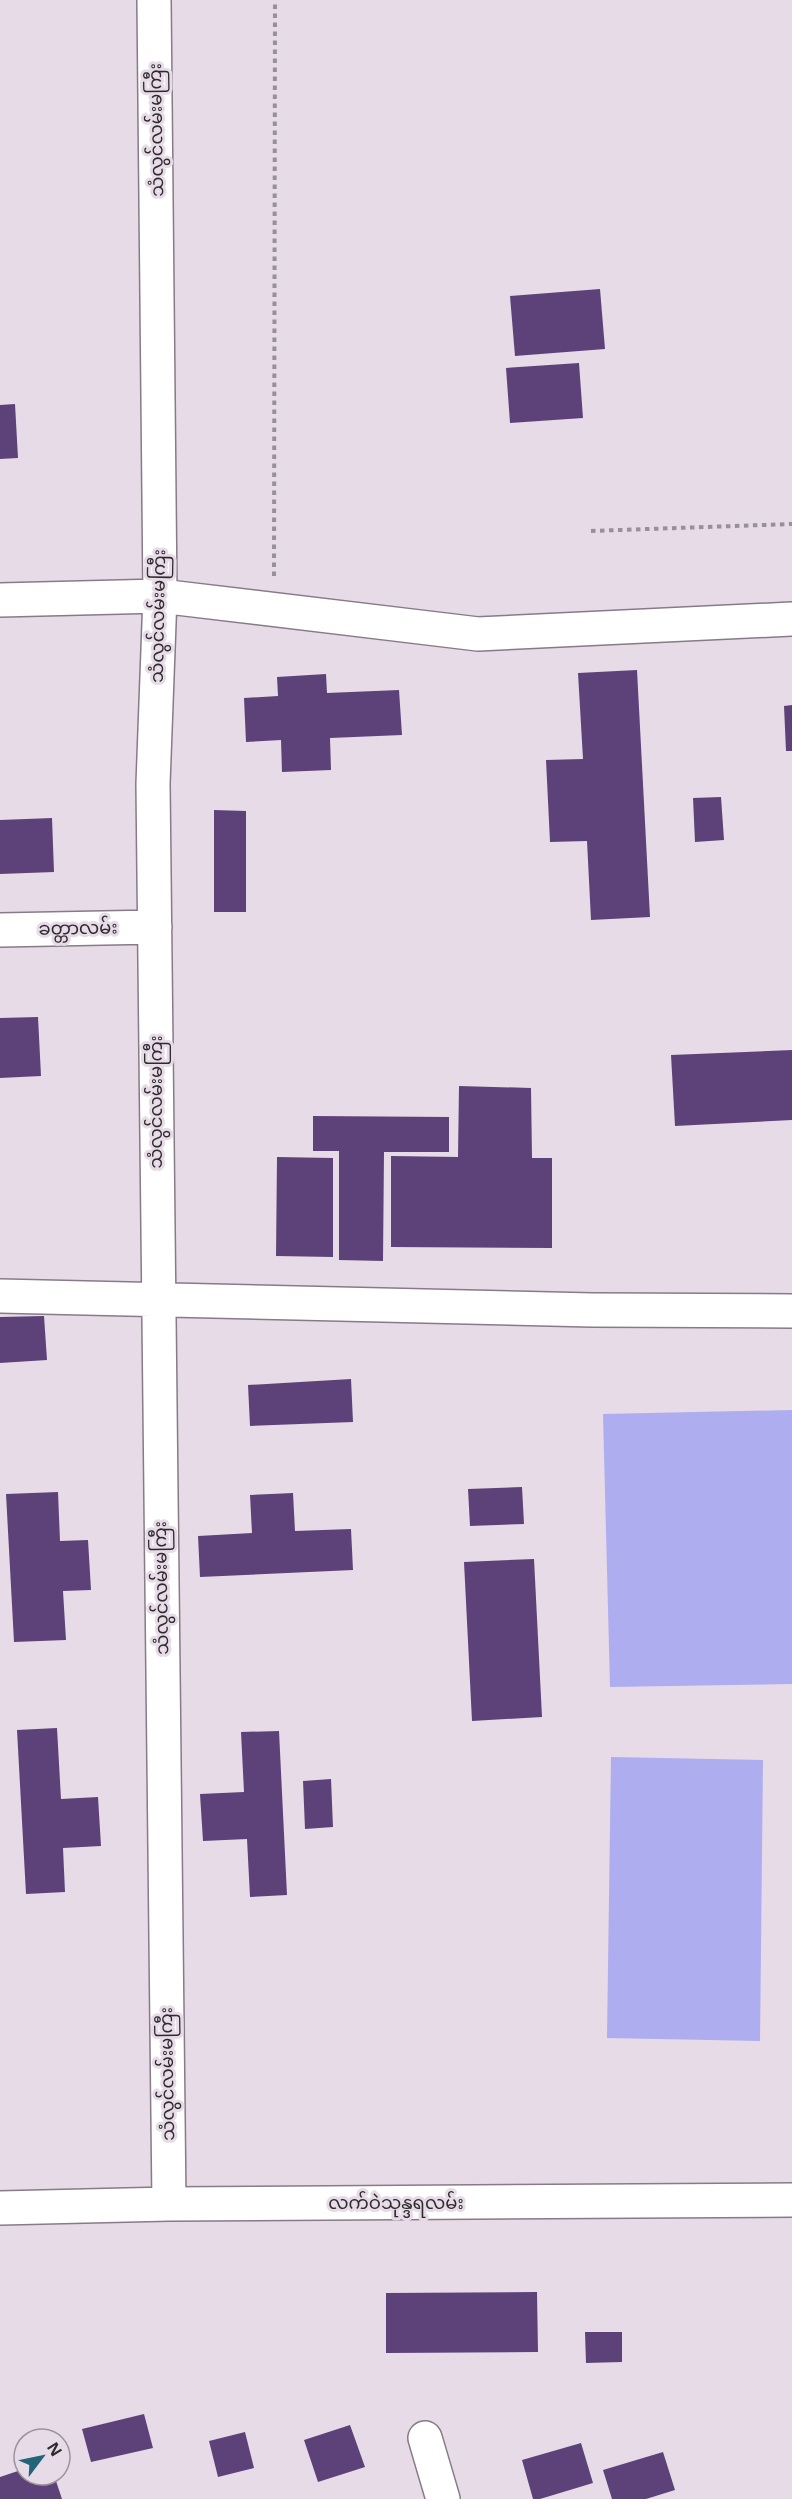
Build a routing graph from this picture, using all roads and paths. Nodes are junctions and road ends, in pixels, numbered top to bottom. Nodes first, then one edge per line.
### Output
1 (154, 0) edge
2 (275, 0) edge
3 (792, 524) edge
4 (591, 531) dead end
5 (160, 596) junction
6 (0, 600) edge
7 (274, 610) junction
8 (792, 619) edge
9 (155, 927) junction
10 (0, 930) edge
11 (0, 1296) edge
12 (158, 1298) junction
13 (792, 1311) edge
14 (792, 2200) edge
15 (169, 2204) junction
16 (0, 2208) edge
17 (425, 2438) dead end
18 (443, 2499) edge

1 - 5 street, သံလွင်လမ်းမကြီး
2 - 7 path
3 - 4 path
5 - 6 street
5 - 7 street
5 - 9 street, သံလွင်လမ်းမကြီး
7 - 8 street
9 - 10 street, ခတ္တာလမ်း
9 - 12 street, သံလွင်လမ်းမကြီး
11 - 12 street
12 - 13 street
12 - 15 street, သံလွင်လမ်းမကြီး
14 - 15 street, လက်ဝဲသုန္ဒရလမ်း
15 - 16 street, လက်ဝဲသုန္ဒရလမ်း
17 - 18 street

